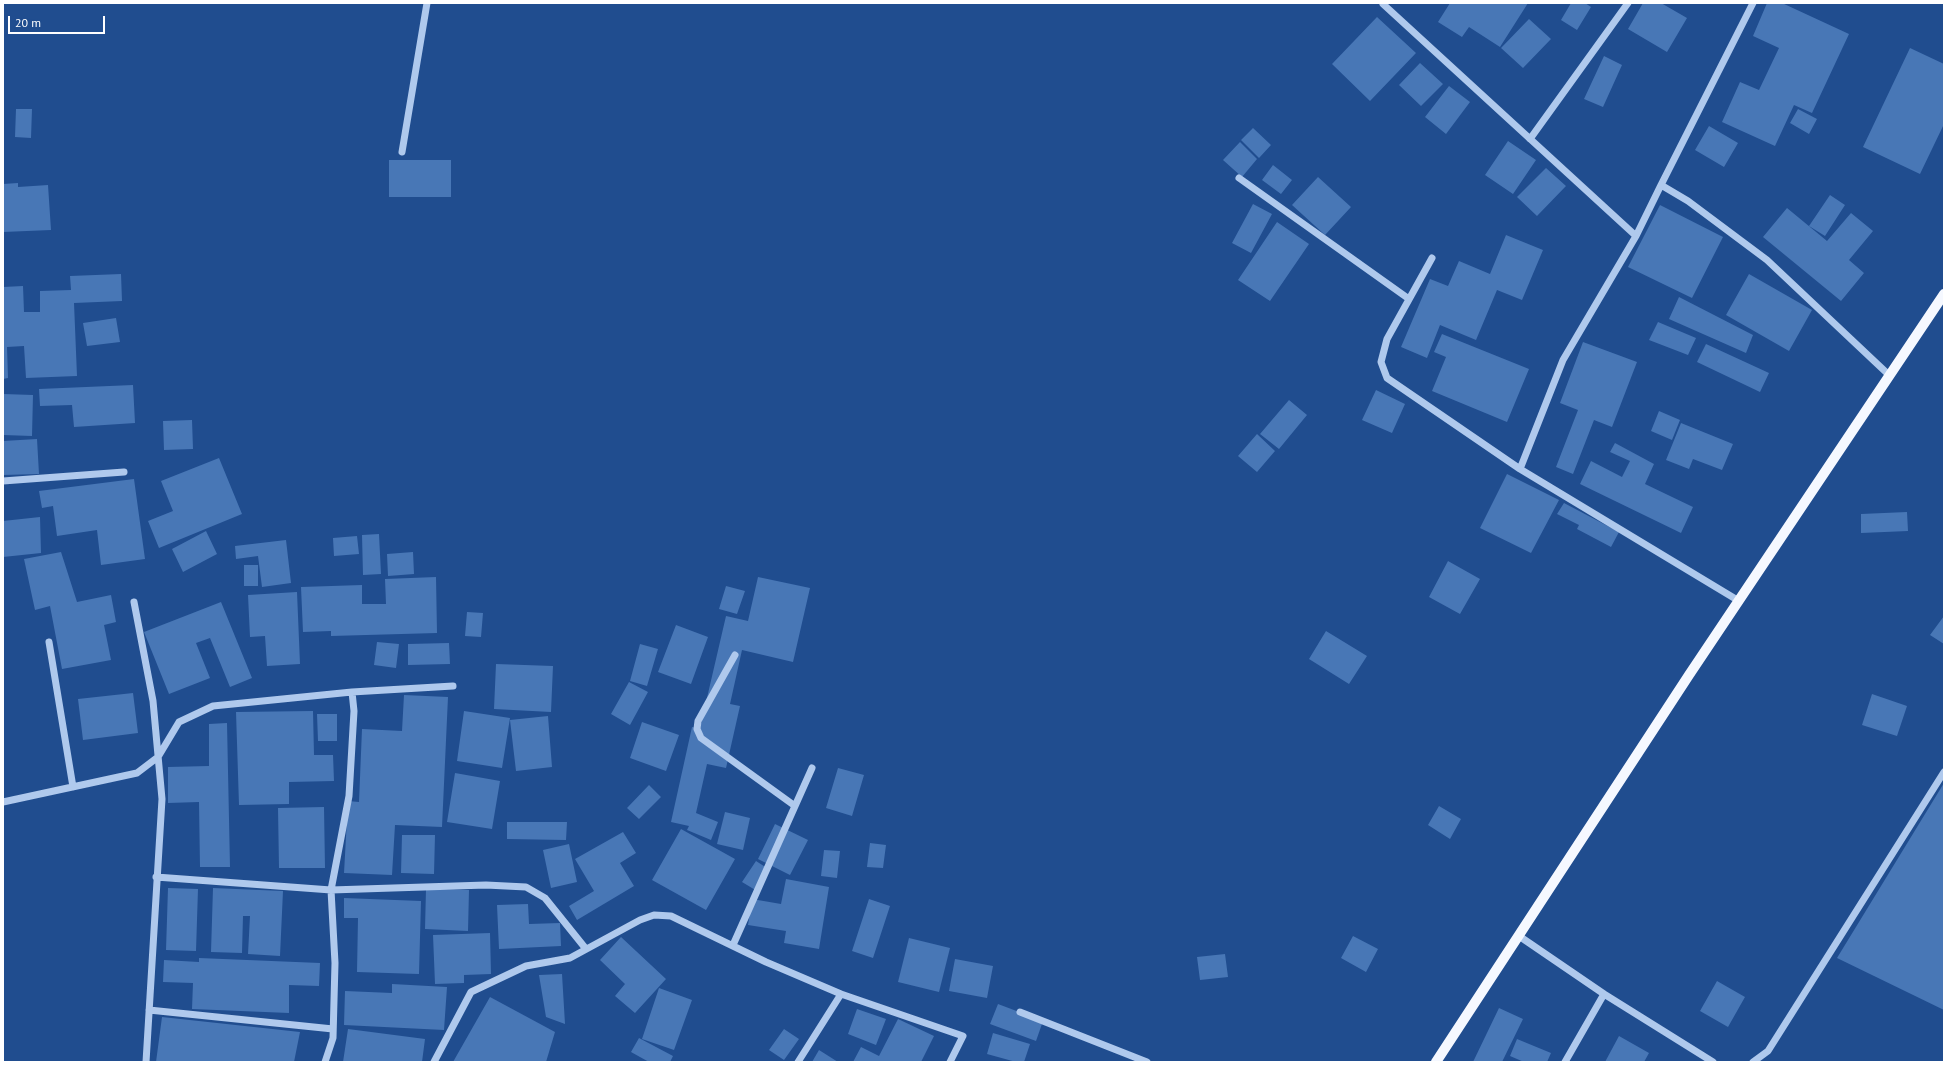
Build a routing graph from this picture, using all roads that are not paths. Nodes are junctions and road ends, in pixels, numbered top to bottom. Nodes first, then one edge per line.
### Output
1 (428, 3) edge
2 (1628, 3) edge
3 (1753, 3) edge
4 (1383, 4) dead end
5 (1530, 139) junction
6 (402, 152) dead end
7 (1239, 178) dead end
8 (1662, 185) junction
9 (1636, 236) junction
10 (1432, 258) dead end
11 (1944, 294) edge
12 (1409, 299) junction
13 (1890, 375) junction
14 (1520, 469) junction
15 (124, 472) dead end
16 (3, 481) edge
17 (1739, 601) junction
18 (134, 602) dead end
19 (49, 642) dead end
20 (735, 655) dead end
21 (453, 686) dead end
22 (352, 692) junction
23 (158, 757) junction
24 (812, 768) dead end
25 (1944, 772) edge
26 (73, 787) junction
27 (3, 802) edge
28 (795, 806) junction
29 (156, 877) junction
30 (331, 890) junction
31 (1519, 936) junction
32 (732, 945) junction
33 (586, 949) junction
34 (840, 994) junction
35 (1604, 994) junction
36 (149, 1010) junction
37 (1020, 1012) dead end
38 (333, 1030) junction
39 (146, 1062) edge
40 (325, 1062) edge
41 (434, 1062) edge
42 (798, 1062) edge
43 (950, 1062) edge
44 (1147, 1062) edge
45 (1436, 1062) edge
46 (1565, 1062) edge
47 (1713, 1062) edge
48 (1753, 1062) edge

1 - 6 street
2 - 5 street
3 - 8 street
4 - 5 street
5 - 9 street
7 - 12 street
8 - 9 street
8 - 13 street
9 - 14 street
10 - 12 street
11 - 13 main road
12 - 14 street
13 - 17 main road
14 - 17 street
15 - 16 street
17 - 31 main road
18 - 23 street
19 - 26 street
20 - 28 street
21 - 22 street
22 - 23 street
22 - 30 street
23 - 26 street
23 - 29 street
24 - 28 street
25 - 48 street
26 - 27 street
28 - 32 street
29 - 30 street
29 - 36 street
30 - 33 street
30 - 38 street
31 - 35 street
31 - 45 main road
32 - 33 street
32 - 34 street
33 - 41 street
34 - 42 street
34 - 43 street
35 - 46 street
35 - 47 street
36 - 38 street
36 - 39 street
37 - 44 street
38 - 40 street

